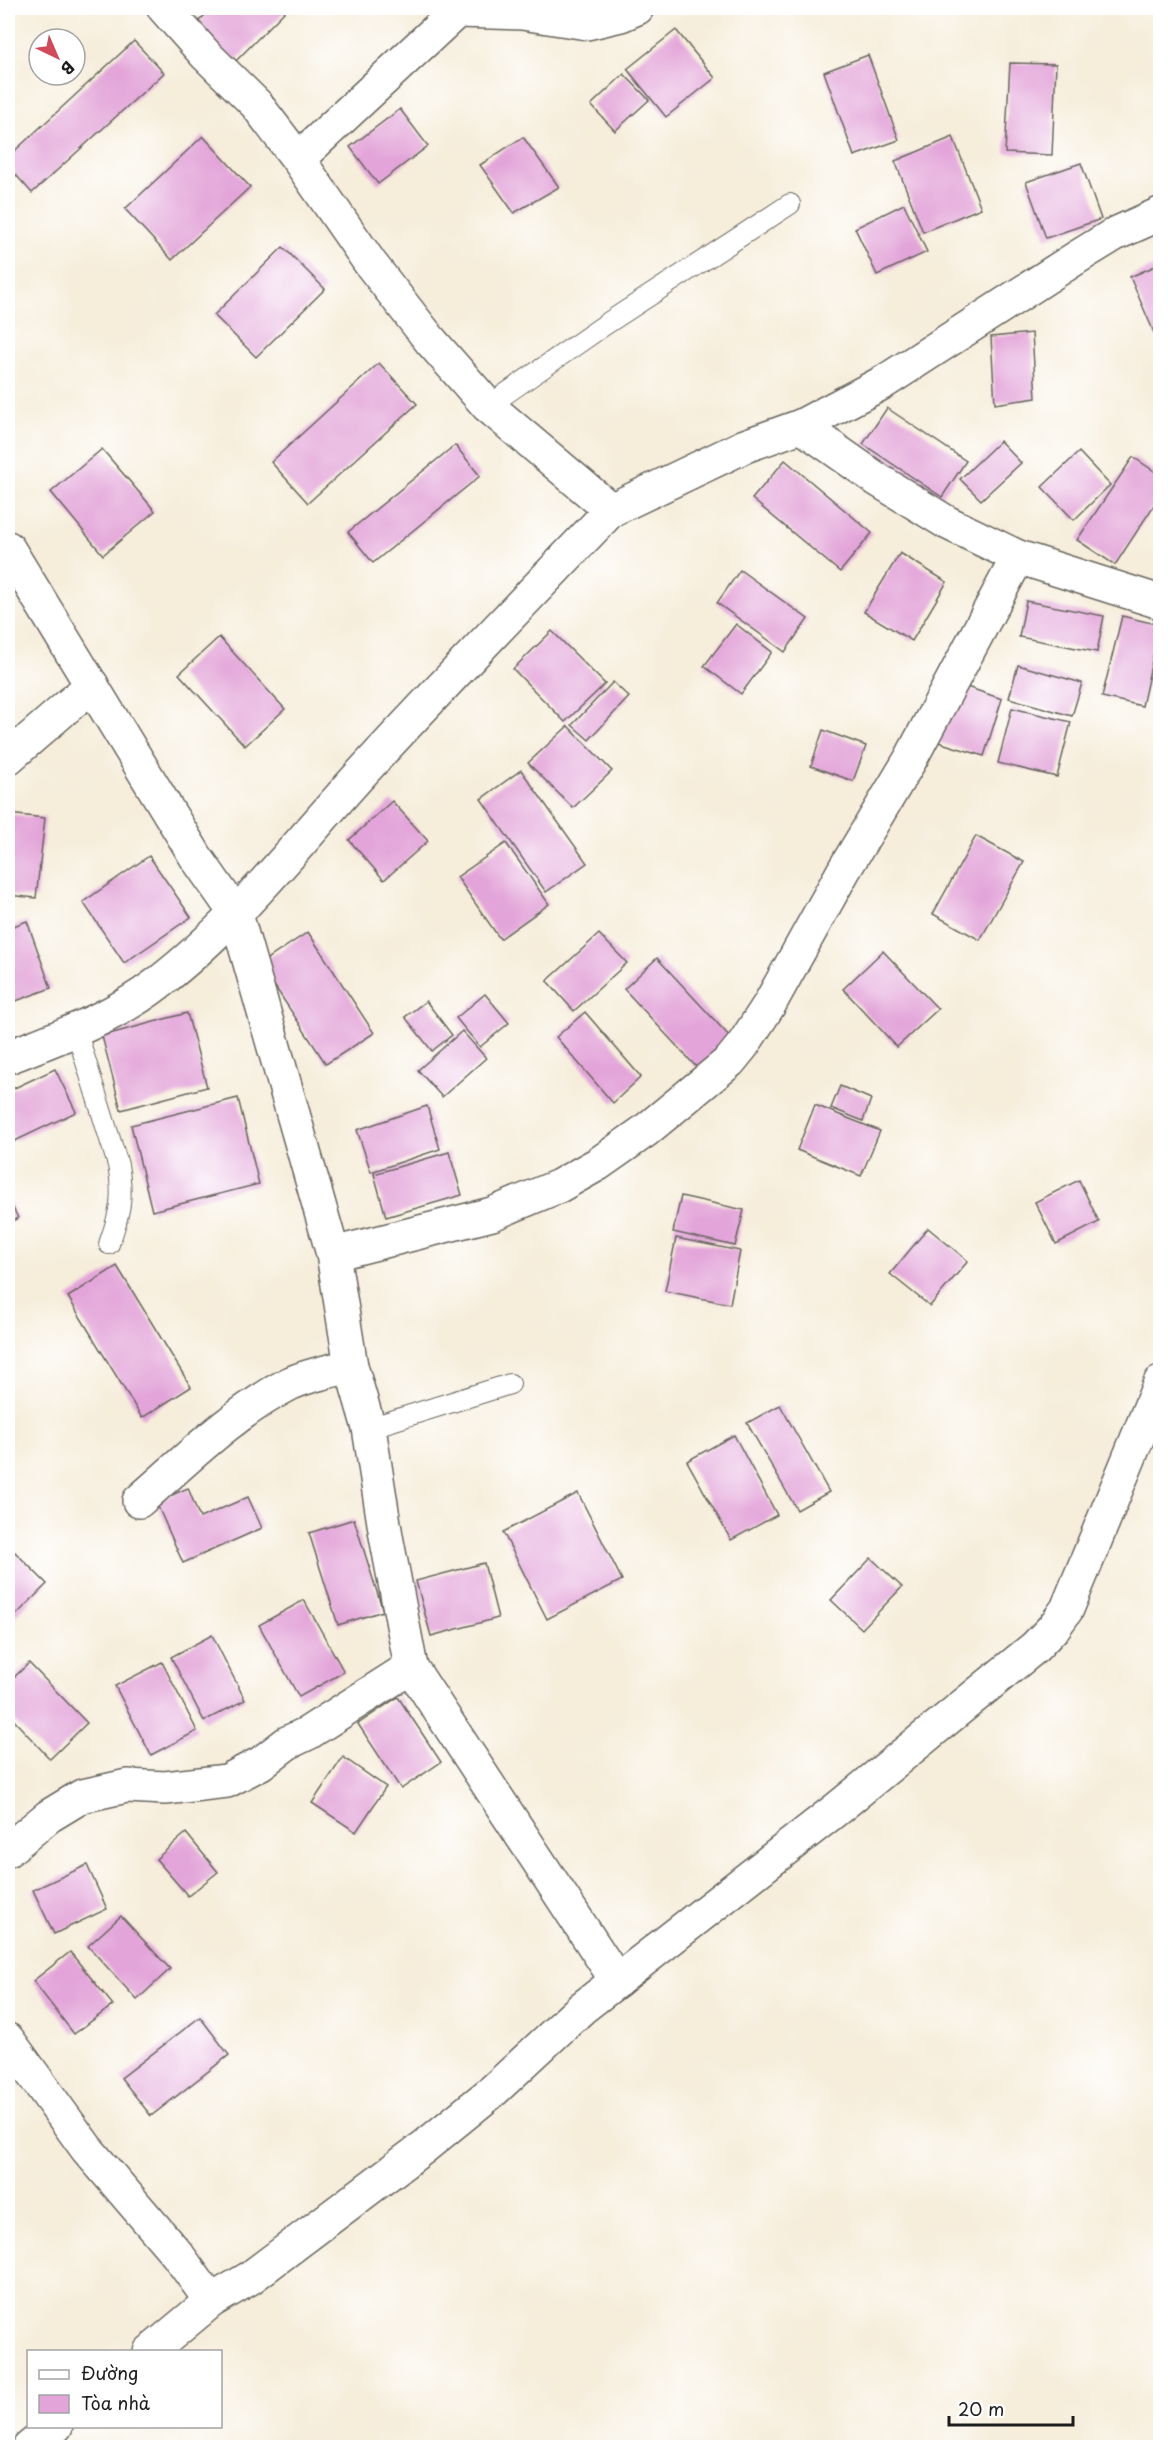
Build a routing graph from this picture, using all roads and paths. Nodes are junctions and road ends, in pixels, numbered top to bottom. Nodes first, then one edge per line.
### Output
1 (164, 8) edge
2 (637, 8) edge
3 (457, 9) edge
4 (298, 159) junction
5 (790, 204) dead end
6 (1161, 214) edge
7 (489, 406) junction
8 (801, 426) junction
9 (611, 510) junction
10 (8, 548) edge
11 (1018, 557) junction
12 (1161, 602) edge
13 (92, 685) junction
14 (8, 758) edge
15 (236, 914) junction
16 (76, 1030) junction
17 (8, 1057) edge
18 (109, 1244) dead end
19 (333, 1254) junction
20 (351, 1366) junction
21 (1161, 1383) edge
22 (510, 1384) dead end
23 (369, 1428) junction
24 (139, 1501) dead end
25 (411, 1667) junction
26 (8, 1850) edge
27 (617, 1981) junction
28 (8, 2040) edge
29 (211, 2301) junction
30 (152, 2350) edge
31 (55, 2428) edge
32 (29, 2448) edge

1 - 4 street
2 - 3 street
3 - 4 street
4 - 7 street
5 - 7 lane
6 - 8 street
7 - 9 street
8 - 9 street
8 - 11 street
9 - 15 street
10 - 13 street
11 - 12 street
11 - 19 street
13 - 14 street
13 - 15 street
15 - 16 street
15 - 19 street
16 - 17 street
16 - 18 lane
19 - 20 street
20 - 23 street
20 - 24 street
21 - 27 street
22 - 23 lane
23 - 25 street
25 - 26 street
25 - 27 street
27 - 29 street
28 - 29 street
29 - 30 street
31 - 32 street

